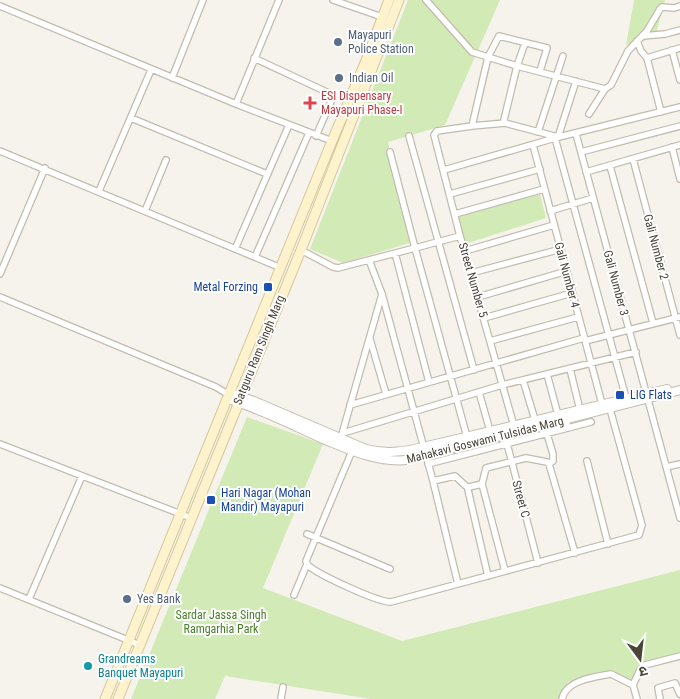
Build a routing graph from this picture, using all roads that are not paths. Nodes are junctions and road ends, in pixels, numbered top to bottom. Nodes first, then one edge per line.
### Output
1 (203, 0) edge
2 (279, 0) edge
3 (333, 0) edge
4 (389, 0) edge
5 (399, 0) edge
6 (426, 0) edge
7 (666, 0) edge
8 (0, 6) edge
9 (680, 6) edge
10 (665, 7) junction
11 (382, 18) junction
12 (680, 30) edge
13 (643, 36) junction
14 (637, 42) junction
15 (525, 43) junction
16 (680, 48) edge
17 (672, 50) junction
18 (563, 56) dead end
19 (488, 57) junction
20 (254, 58) junction
21 (647, 58) junction
22 (517, 66) junction
23 (151, 70) junction
24 (540, 71) junction
25 (556, 76) junction
26 (172, 78) junction
27 (680, 80) edge
28 (576, 81) junction
29 (605, 89) junction
30 (236, 104) junction
31 (680, 106) edge
32 (661, 112) junction
33 (589, 114) dead end
34 (131, 118) junction
35 (505, 123) junction
36 (288, 125) junction
37 (472, 126) junction
38 (680, 126) edge
39 (308, 132) junction
40 (538, 132) junction
41 (576, 134) junction
42 (316, 136) junction
43 (409, 136) dead end
44 (557, 138) junction
45 (332, 141) junction
46 (680, 144) edge
47 (534, 145) junction
48 (672, 147) junction
49 (0, 151) edge
50 (390, 152) dead end
51 (581, 152) junction
52 (633, 159) junction
53 (166, 160) dead end
54 (610, 166) junction
55 (45, 168) junction
56 (540, 169) junction
57 (444, 170) junction
58 (586, 172) junction
59 (267, 174) junction
60 (680, 179) edge
61 (544, 188) junction
62 (100, 191) junction
63 (450, 194) junction
64 (593, 198) junction
65 (573, 204) junction
66 (550, 210) junction
67 (145, 211) junction
68 (455, 214) junction
69 (554, 225) junction
70 (460, 236) junction
71 (439, 242) junction
72 (415, 248) junction
73 (235, 249) junction
74 (561, 249) junction
75 (300, 250) junction
76 (465, 251) junction
77 (395, 253) junction
78 (255, 257) junction
79 (369, 260) junction
80 (282, 268) junction
81 (567, 272) junction
82 (471, 273) junction
83 (0, 274) edge
84 (382, 294) junction
85 (572, 294) junction
86 (0, 297) edge
87 (478, 297) junction
88 (578, 317) junction
89 (484, 318) junction
90 (678, 318) edge
91 (653, 323) junction
92 (629, 329) junction
93 (609, 334) junction
94 (680, 335) edge
95 (369, 338) junction
96 (584, 340) junction
97 (490, 341) junction
98 (636, 352) junction
99 (615, 357) junction
100 (496, 363) junction
101 (591, 363) junction
102 (570, 369) junction
103 (474, 370) junction
104 (547, 374) junction
105 (451, 376) junction
106 (523, 380) junction
107 (429, 382) junction
108 (502, 385) junction
109 (680, 386) edge
110 (407, 388) junction
111 (680, 390) edge
112 (479, 392) junction
113 (386, 394) junction
114 (230, 395) junction
115 (648, 396) junction
116 (457, 398) junction
117 (626, 398) junction
118 (239, 399) junction
119 (350, 405) junction
120 (606, 407) junction
121 (580, 410) junction
122 (413, 412) junction
123 (558, 415) junction
124 (535, 420) junction
125 (590, 422) dead end
126 (567, 424) junction
127 (514, 426) junction
128 (490, 431) junction
129 (504, 432) junction
130 (547, 434) junction
131 (342, 436) junction
132 (468, 436) junction
133 (0, 444) edge
134 (507, 444) junction
135 (352, 451) junction
136 (424, 451) junction
137 (511, 461) junction
138 (587, 461) dead end
139 (428, 464) junction
140 (549, 464) junction
141 (680, 464) edge
142 (666, 467) junction
143 (82, 476) junction
144 (433, 481) junction
145 (482, 484) junction
146 (468, 488) junction
147 (678, 500) edge
148 (180, 514) junction
149 (191, 518) junction
150 (680, 518) edge
151 (307, 534) dead end
152 (316, 536) junction
153 (608, 544) junction
154 (575, 553) junction
155 (538, 563) junction
156 (307, 564) junction
157 (390, 569) dead end
158 (505, 571) junction
159 (488, 576) junction
160 (458, 584) junction
161 (0, 588) edge
162 (294, 595) dead end
163 (29, 599) junction
164 (129, 640) junction
165 (140, 645) junction
166 (679, 657) edge
167 (633, 685) junction
168 (283, 687) dead end
169 (680, 694) edge
170 (105, 699) edge
171 (118, 699) edge
172 (281, 699) edge
173 (562, 699) edge
174 (637, 699) edge
175 (660, 699) edge

1 - 26 street
2 - 20 street
3 - 11 street
4 - 11 main road, Satguru Ram Singh Marg
5 - 75 main road, Satguru Ram Singh Marg
6 - 19 street
7 - 10 street
8 - 23 street
9 - 10 street
10 - 13 street
11 - 45 main road, Satguru Ram Singh Marg
12 - 13 street
13 - 14 street
14 - 21 street
14 - 29 street
15 - 19 street
15 - 22 street
15 - 24 street
16 - 17 street
17 - 21 street
17 - 27 street
18 - 25 street
19 - 22 street
19 - 37 street
20 - 30 street
20 - 42 street
21 - 32 street
22 - 24 street
22 - 35 street
23 - 26 street
23 - 34 street
24 - 25 street
25 - 28 street
25 - 40 street
26 - 30 street
28 - 29 street
28 - 44 street
29 - 33 street
30 - 36 street
31 - 32 street
32 - 41 street
34 - 59 street
34 - 62 street
35 - 37 street
35 - 40 street
36 - 39 street
36 - 59 street
37 - 57 street, Street Number 5
38 - 51 street
39 - 42 street
39 - 78 street
40 - 44 street
41 - 44 street
41 - 51 street, Gali Number 3
42 - 45 street
43 - 71 street
44 - 47 street
44 - 65 street
45 - 80 main road, Satguru Ram Singh Marg
46 - 48 street
47 - 56 street, Gali Number 4
47 - 57 street
48 - 52 street
48 - 60 street
49 - 55 street
50 - 72 street
51 - 58 street, Gali Number 3
52 - 54 street
52 - 90 street, Gali Number 2
53 - 67 street
54 - 58 street
54 - 91 street
55 - 62 street
55 - 83 street
56 - 61 street, Gali Number 4
56 - 63 street
57 - 63 street, Street Number 5
58 - 64 street, Gali Number 3
59 - 73 street
61 - 66 street, Gali Number 4
61 - 68 street
62 - 67 street
63 - 68 street, Street Number 5
64 - 65 street
64 - 92 street, Gali Number 3
65 - 66 street
65 - 93 street
66 - 69 street, Gali Number 4
67 - 73 street
68 - 70 street, Street Number 5
69 - 74 street, Gali Number 4
69 - 76 street
70 - 71 street
70 - 76 street, Street Number 5
71 - 72 street
71 - 103 street
72 - 77 street
72 - 105 street
73 - 78 street
74 - 81 street, Gali Number 4
74 - 82 street
75 - 79 street
75 - 118 main road, Satguru Ram Singh Marg
76 - 82 street, Street Number 5
77 - 79 street
77 - 107 street
78 - 80 street
79 - 84 street
80 - 114 main road, Satguru Ram Singh Marg
81 - 85 street, Gali Number 4
81 - 87 street
82 - 87 street, Street Number 5
84 - 95 street
84 - 110 street
85 - 88 street, Gali Number 4
85 - 89 street
86 - 114 street
87 - 89 street, Street Number 5
88 - 96 street, Gali Number 4
88 - 97 street
89 - 97 street, Street Number 5
90 - 91 street
90 - 94 street, Gali Number 2
91 - 92 street
92 - 93 street
92 - 98 street, Gali Number 3
93 - 96 street
93 - 99 street
95 - 113 street
95 - 119 street
96 - 100 street
96 - 101 street, Gali Number 4
97 - 100 street, Street Number 5
98 - 99 street
98 - 115 street, Gali Number 3
99 - 101 street
99 - 117 street
100 - 103 street
100 - 108 street, Street Number 5
101 - 102 street
101 - 120 street, Gali Number 4
102 - 104 street
102 - 121 street
103 - 105 street
104 - 106 street
104 - 123 street
105 - 107 street
105 - 116 street
106 - 108 street
106 - 124 street
107 - 110 street
108 - 112 street
108 - 127 street, Street Number 5
109 - 115 street, Mahakavi Goswami Tulsidas Marg
110 - 113 street
110 - 122 street
111 - 115 street, Mahakavi Goswami Tulsidas Marg
112 - 116 street
112 - 128 street
113 - 119 street
114 - 118 street
114 - 148 main road, Satguru Ram Singh Marg
115 - 117 street, Mahakavi Goswami Tulsidas Marg
115 - 120 street, Mahakavi Goswami Tulsidas Marg
115 - 142 street, Gali Number 3
116 - 122 street
116 - 132 street
117 - 120 street, Mahakavi Goswami Tulsidas Marg
118 - 131 street, Mahakavi Goswami Tulsidas Marg
118 - 135 street, Mahakavi Goswami Tulsidas Marg
118 - 149 main road, Satguru Ram Singh Marg
119 - 131 street
120 - 121 street, Mahakavi Goswami Tulsidas Marg
120 - 126 street, Mahakavi Goswami Tulsidas Marg
120 - 153 street, Gali Number 4
121 - 123 street, Mahakavi Goswami Tulsidas Marg
122 - 131 street
122 - 136 street
123 - 124 street, Mahakavi Goswami Tulsidas Marg
124 - 127 street, Mahakavi Goswami Tulsidas Marg
125 - 126 street
126 - 129 street, Mahakavi Goswami Tulsidas Marg
126 - 130 street
127 - 129 street, Mahakavi Goswami Tulsidas Marg
128 - 129 street, Mahakavi Goswami Tulsidas Marg
128 - 132 street, Mahakavi Goswami Tulsidas Marg
129 - 134 street, Street C
129 - 136 street, Mahakavi Goswami Tulsidas Marg
130 - 134 street
130 - 140 street
131 - 136 street, Mahakavi Goswami Tulsidas Marg
132 - 136 street, Mahakavi Goswami Tulsidas Marg
133 - 143 street
134 - 137 street, Street C
134 - 139 street
135 - 136 street, Mahakavi Goswami Tulsidas Marg
135 - 152 street
136 - 139 street
137 - 140 street
137 - 145 street
137 - 155 street, Street C
138 - 153 street
139 - 144 street
140 - 154 street
141 - 142 street
142 - 147 street, Gali Number 3
143 - 148 street
143 - 163 street
144 - 146 street
144 - 160 street
145 - 146 street
145 - 158 street
146 - 159 street
147 - 150 street, Gali Number 3
148 - 149 street
148 - 164 main road, Satguru Ram Singh Marg
149 - 165 main road, Satguru Ram Singh Marg
151 - 152 street
152 - 156 street
152 - 157 street
153 - 154 street, Gali Number 4
154 - 155 street, Gali Number 4
155 - 158 street, Gali Number 4
156 - 160 street, Gali Number 4
156 - 162 street
158 - 159 street, Gali Number 4
159 - 160 street, Gali Number 4
161 - 163 street
163 - 164 street
164 - 165 street
164 - 170 main road, Satguru Ram Singh Marg
165 - 171 main road, Satguru Ram Singh Marg
166 - 167 street
167 - 173 street
167 - 174 street
168 - 172 street
169 - 175 street

